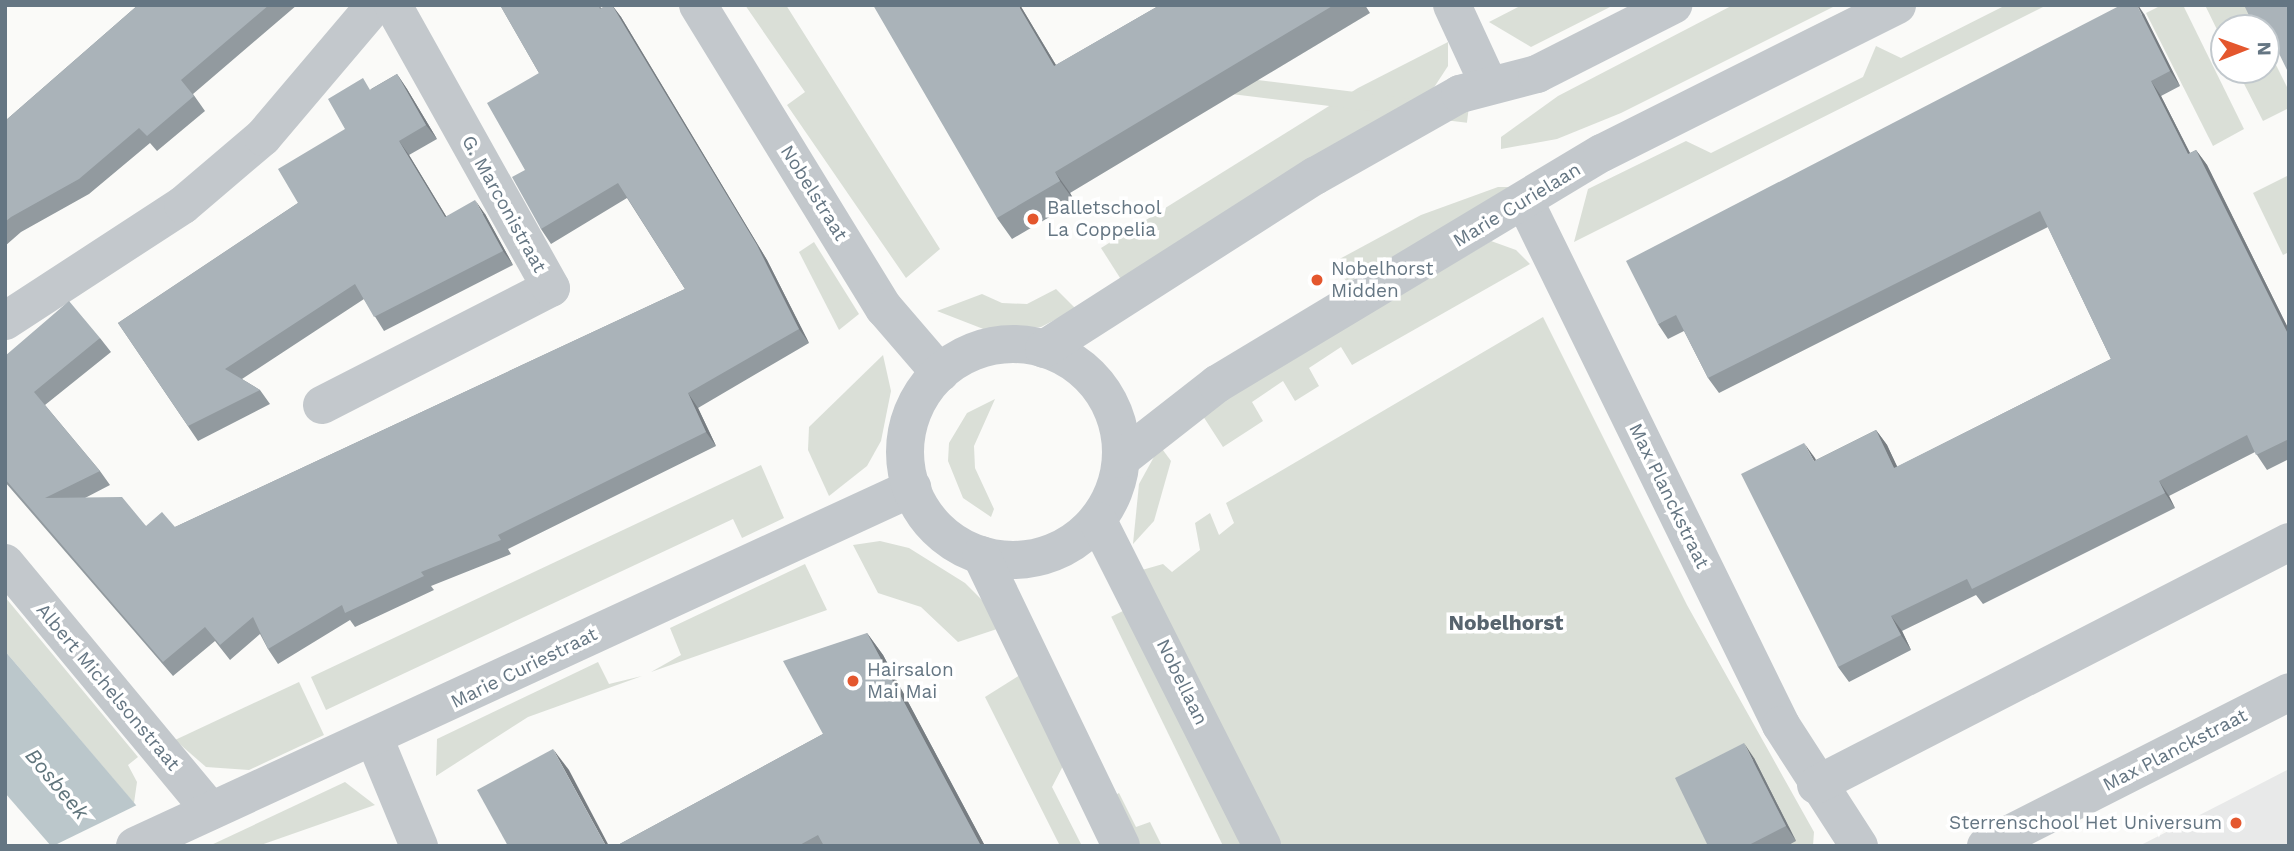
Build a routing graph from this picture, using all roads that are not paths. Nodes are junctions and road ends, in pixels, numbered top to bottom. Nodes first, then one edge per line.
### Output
1 (375, 5) edge
2 (393, 5) edge
3 (698, 5) edge
4 (1452, 5) edge
5 (1673, 5) edge
6 (1897, 5) edge
7 (1489, 85) junction
8 (1526, 204) junction
9 (5, 321) edge
10 (1044, 349) junction
11 (940, 373) junction
12 (322, 405) dead end
13 (1121, 459) junction
14 (912, 488) junction
15 (1098, 521) junction
16 (2289, 542) edge
17 (981, 555) junction
18 (5, 563) edge
19 (2289, 692) edge
20 (375, 740) junction
21 (1816, 785) junction
22 (211, 811) junction
23 (135, 846) edge
24 (419, 846) edge
25 (1121, 846) edge
26 (1262, 846) edge
27 (1859, 846) edge
28 (1986, 846) edge

1 - 9 street
2 - 12 street, G. Marconistraat
3 - 11 street, Nobelstraat
4 - 7 street
5 - 7 street
6 - 8 street, Marie Curielaan
7 - 10 street
8 - 13 street, Marie Curielaan
8 - 21 street, Max Planckstraat
10 - 11 street
10 - 13 street
11 - 14 street
13 - 15 street
14 - 17 street
14 - 20 street, Marie Curiestraat
15 - 17 street
15 - 26 street, Nobellaan
16 - 21 street
17 - 25 street
18 - 22 street, Albert Michelsonstraat
19 - 28 street, Max Planckstraat
20 - 22 street, Marie Curiestraat
20 - 24 street
21 - 27 street, Max Planckstraat
22 - 23 street, Marie Curiestraat

